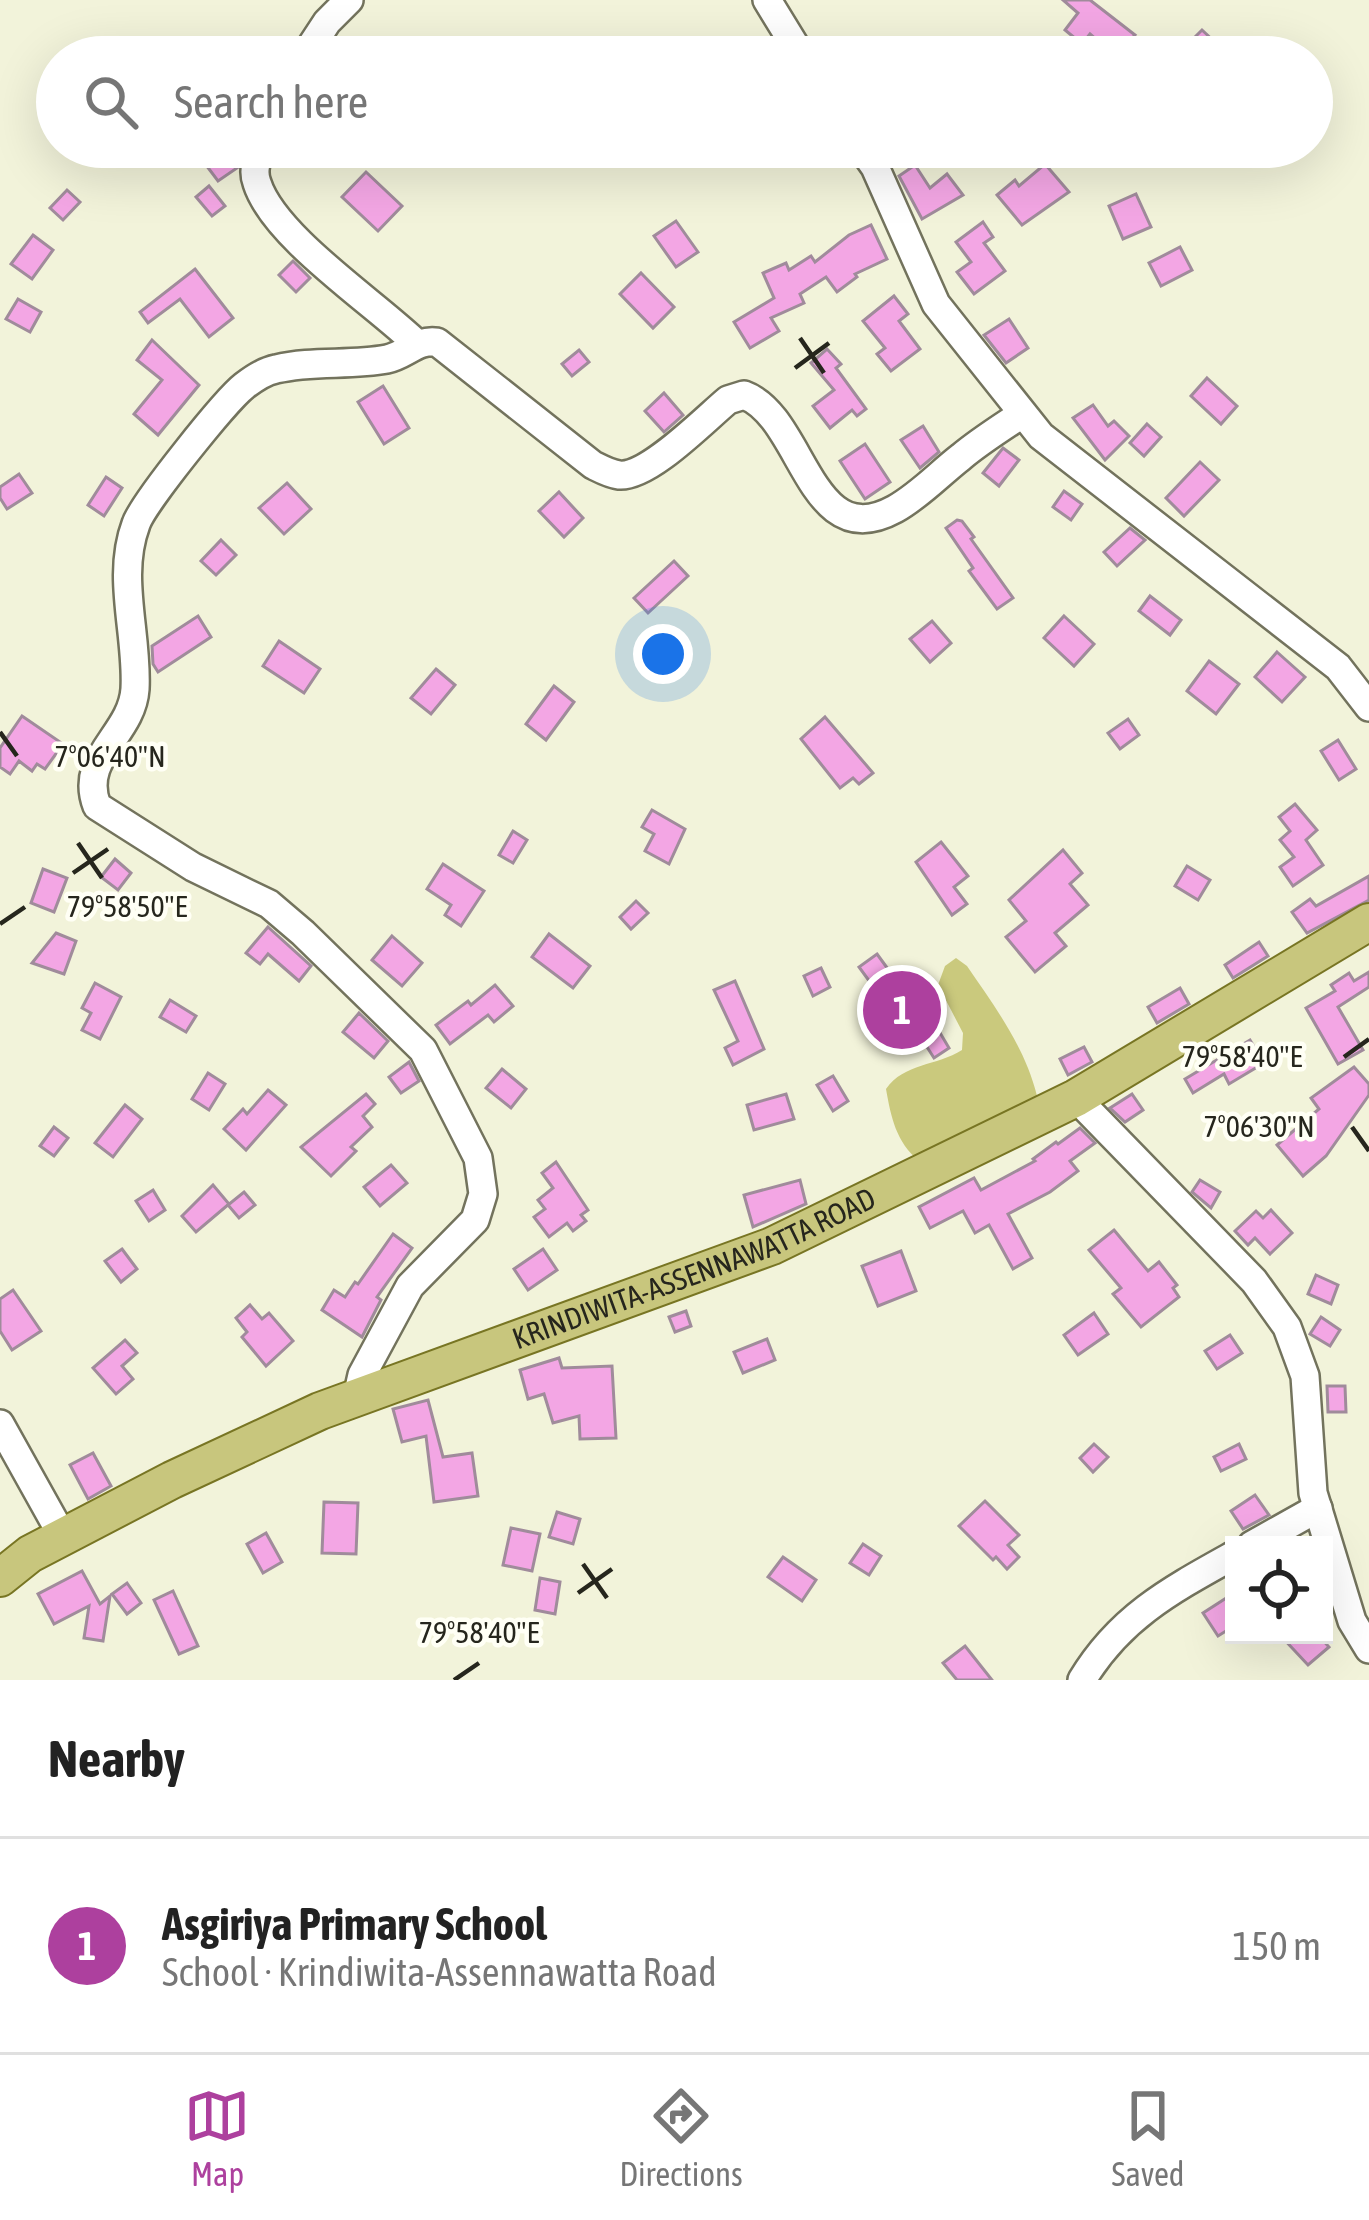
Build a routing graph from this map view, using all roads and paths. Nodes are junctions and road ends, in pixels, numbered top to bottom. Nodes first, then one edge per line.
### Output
1 (349, 0) edge
2 (767, 0) edge
3 (318, 36) edge
4 (789, 36) edge
5 (255, 168) edge
6 (876, 168) edge
7 (418, 344) junction
8 (1022, 414) junction
9 (1369, 707) edge
10 (1369, 922) edge
11 (1076, 1098) junction
12 (357, 1397) junction
13 (0, 1424) edge
14 (1318, 1508) junction
15 (1268, 1536) edge
16 (63, 1537) junction
17 (1225, 1561) edge
18 (0, 1578) edge
19 (1369, 1649) edge
20 (1082, 1680) edge

1 - 3 street
2 - 4 street
5 - 7 street
6 - 8 street
7 - 8 street
7 - 12 street
8 - 9 street
10 - 11 main road, KRINDIWITA-ASSENNAWATTA ROAD
11 - 12 main road, KRINDIWITA-ASSENNAWATTA ROAD
11 - 14 street
12 - 16 main road, KRINDIWITA-ASSENNAWATTA ROAD
13 - 16 street
14 - 15 street
14 - 19 street
16 - 18 main road, KRINDIWITA-ASSENNAWATTA ROAD
17 - 20 street

